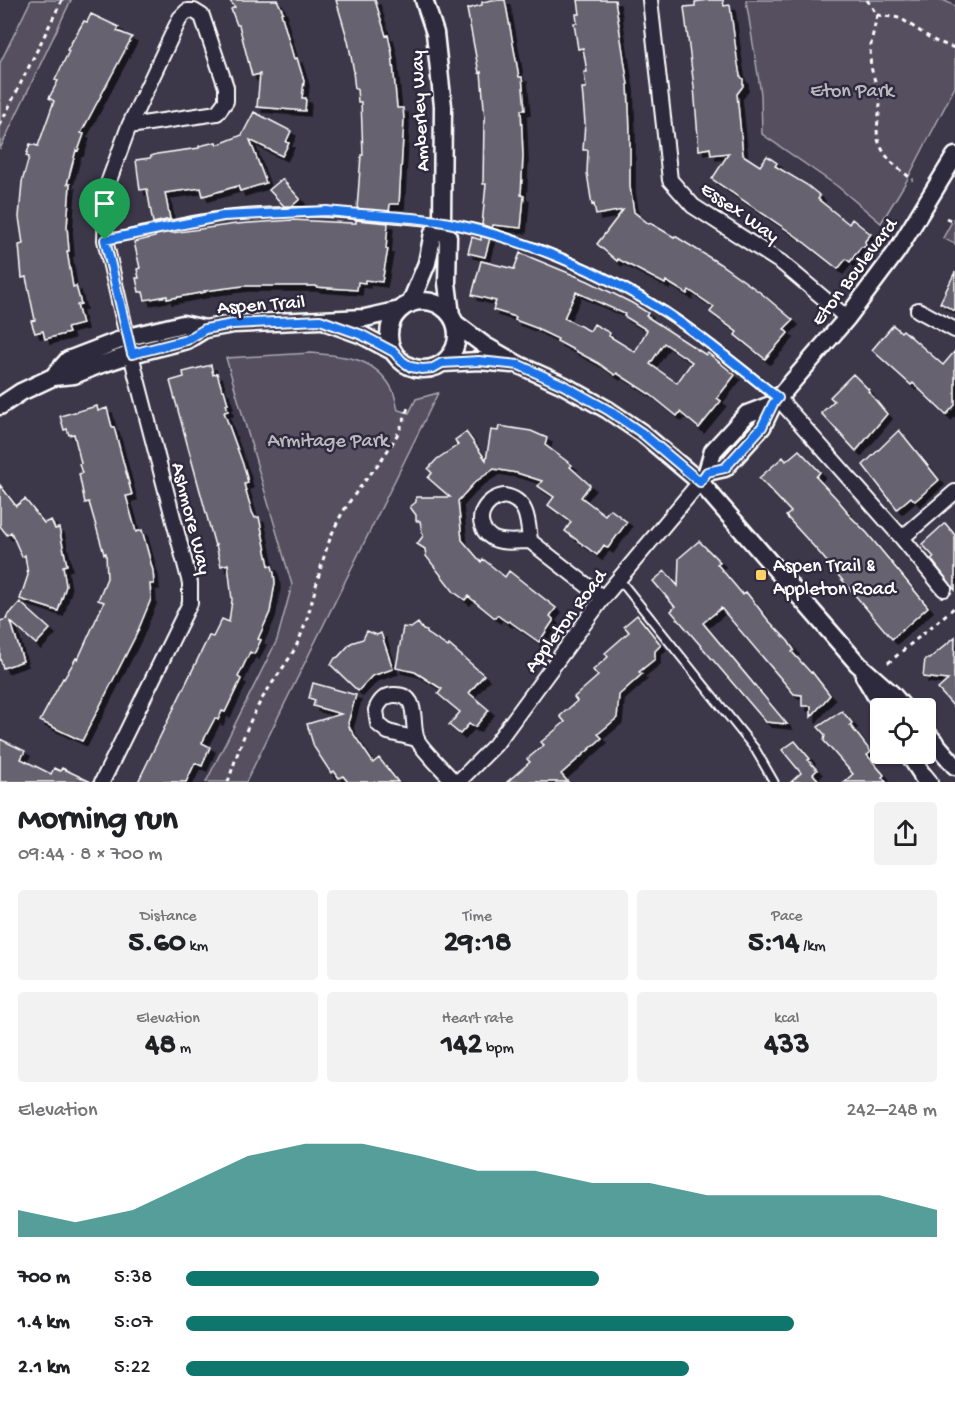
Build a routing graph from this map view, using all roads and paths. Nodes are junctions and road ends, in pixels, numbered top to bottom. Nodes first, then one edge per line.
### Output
1 (62, 0) edge
2 (424, 0) edge
3 (650, 0) edge
4 (867, 0) edge
5 (877, 15) junction
6 (955, 48) edge
7 (0, 125) edge
8 (129, 126) junction
9 (955, 156) edge
10 (913, 180) dead end
11 (946, 218) dead end
12 (442, 222) junction
13 (955, 222) edge
14 (105, 240) junction
15 (405, 307) junction
16 (918, 310) dead end
17 (847, 318) junction
18 (320, 320) junction
19 (453, 320) junction
20 (205, 329) junction
21 (955, 330) edge
22 (128, 337) junction
23 (394, 352) junction
24 (132, 354) junction
25 (442, 363) junction
26 (519, 365) junction
27 (52, 376) junction
28 (775, 400) junction
29 (0, 406) edge
30 (408, 407) dead end
31 (704, 477) junction
32 (955, 492) edge
33 (902, 538) junction
34 (530, 542) dead end
35 (620, 579) junction
36 (945, 589) dead end
37 (603, 598) junction
38 (955, 608) edge
39 (888, 663) dead end
40 (858, 664) junction
41 (877, 698) edge
42 (895, 698) edge
43 (417, 739) dead end
44 (936, 744) edge
45 (915, 764) edge
46 (955, 766) edge
47 (926, 780) edge
48 (102, 782) edge
49 (228, 782) edge
50 (456, 782) edge
51 (774, 782) edge

1 - 7 path
2 - 12 street, Amberley Way
3 - 17 street, Essex Way
4 - 5 path
5 - 6 path
5 - 10 path
8 - 8 street, Ashmore Way
8 - 14 street, Ashmore Way
9 - 17 street, Eton Boulevard
11 - 13 path
12 - 14 lane
12 - 15 street, Amberley Way
12 - 19 street, Amberley Way
12 - 28 lane
14 - 22 street, Ashmore Way
15 - 18 street, Aspen Trail
15 - 19 street, Aspen Trail
15 - 23 street
16 - 21 street
17 - 28 street, Eton Boulevard
18 - 20 street, Aspen Trail
18 - 23 street, Aspen Trail
19 - 25 street
19 - 26 street, Aspen Trail
20 - 22 street, Aspen Trail
20 - 24 street, Aspen Trail
22 - 24 street, Ashmore Way
22 - 27 street, Aspen Trail
23 - 25 street, Aspen Trail
24 - 27 street, Aspen Trail
24 - 48 street, Ashmore Way
25 - 26 street, Aspen Trail
26 - 31 street, Aspen Trail
27 - 29 street, Aspen Trail
28 - 31 street, Eton Boulevard
28 - 33 street
30 - 49 path
31 - 35 street, Appleton Road
31 - 40 street, Aspen Trail
32 - 33 street
33 - 36 street
34 - 37 street
35 - 37 street, Appleton Road
35 - 51 lane
37 - 50 street, Appleton Road
38 - 39 path
40 - 41 street, Aspen Trail
40 - 42 street, Aspen Trail
43 - 50 street
44 - 46 street
45 - 47 street

